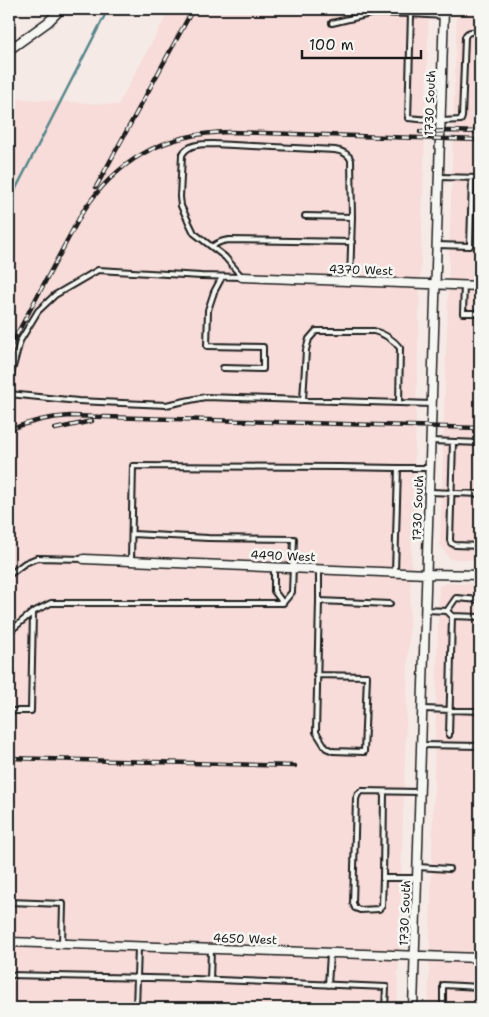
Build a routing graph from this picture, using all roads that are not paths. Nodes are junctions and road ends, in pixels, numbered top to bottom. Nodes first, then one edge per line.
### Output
1 (61, 9) edge
2 (444, 12) edge
3 (411, 14) junction
4 (332, 23) dead end
5 (480, 32) edge
6 (9, 50) edge
7 (441, 121) junction
8 (440, 177) junction
9 (472, 178) junction
10 (480, 178) edge
11 (305, 216) dead end
12 (352, 217) junction
13 (352, 242) junction
14 (437, 245) junction
15 (212, 247) junction
16 (222, 277) junction
17 (242, 277) junction
18 (350, 281) junction
19 (436, 284) junction
20 (464, 285) junction
21 (480, 286) edge
22 (480, 313) edge
23 (223, 368) dead end
24 (9, 382) edge
25 (9, 394) edge
26 (303, 400) junction
27 (399, 403) junction
28 (432, 404) junction
29 (431, 441) junction
30 (453, 442) junction
31 (480, 443) edge
32 (398, 468) junction
33 (431, 468) junction
34 (430, 492) junction
35 (452, 493) junction
36 (480, 494) edge
37 (132, 534) junction
38 (480, 546) edge
39 (84, 559) joint
40 (131, 561) junction
41 (274, 567) junction
42 (292, 568) junction
43 (319, 569) junction
44 (395, 572) junction
45 (427, 574) junction
46 (9, 575) edge
47 (480, 575) edge
48 (480, 600) edge
49 (319, 601) junction
50 (283, 604) junction
51 (390, 604) dead end
52 (426, 610) junction
53 (447, 611) junction
54 (32, 612) junction
55 (452, 616) junction
56 (480, 617) edge
57 (9, 632) edge
58 (316, 674) junction
59 (423, 709) junction
60 (449, 710) junction
61 (9, 711) edge
62 (480, 712) edge
63 (449, 734) dead end
64 (422, 745) junction
65 (480, 746) edge
66 (384, 792) junction
67 (420, 792) junction
68 (418, 867) junction
69 (449, 869) dead end
70 (383, 878) junction
71 (418, 878) junction
72 (9, 902) edge
73 (9, 942) edge
74 (62, 944) junction
75 (138, 947) junction
76 (211, 950) junction
77 (330, 954) junction
78 (415, 957) junction
79 (480, 958) edge
80 (9, 975) edge
81 (137, 978) junction
82 (210, 980) junction
83 (328, 985) junction
84 (480, 987) edge
85 (136, 1008) edge
86 (385, 1008) edge
87 (413, 1008) edge
88 (443, 1008) edge

1 - 6 street
2 - 3 lane
2 - 7 street, 1730 South
3 - 4 lane
3 - 7 lane
5 - 7 lane
7 - 8 street, 1730 South
8 - 9 lane
8 - 14 street, 1730 South
9 - 10 lane
9 - 14 lane
11 - 12 lane
12 - 13 lane
12 - 15 lane
13 - 15 lane
13 - 18 lane
14 - 19 street, 1730 South
15 - 17 lane
16 - 17 lane
16 - 23 lane
16 - 24 lane
17 - 18 street, 4370 West
18 - 19 street, 4370 West
19 - 20 street, 4370 West
19 - 28 street, 1730 South
20 - 21 street, 4370 West
20 - 22 lane
25 - 26 lane
26 - 27 lane
26 - 27 lane
27 - 28 lane
28 - 29 street, 1730 South
29 - 30 lane
29 - 33 street, 1730 South
30 - 31 lane
30 - 35 lane
32 - 33 lane
32 - 37 lane
32 - 44 lane
33 - 34 street, 1730 South
34 - 35 lane
34 - 45 street, 1730 South
35 - 36 lane
35 - 38 lane
37 - 40 lane
37 - 42 lane
39 - 40 street, 4490 West
39 - 46 lane
40 - 41 street, 4490 West
41 - 42 street, 4490 West
41 - 50 lane
42 - 43 street, 4490 West
42 - 50 lane
43 - 44 street, 4490 West
43 - 49 lane
44 - 45 street, 4490 West
45 - 47 street, 4490 West
45 - 52 street, 1730 South
48 - 53 lane
49 - 51 lane
49 - 58 lane
50 - 54 lane
52 - 53 lane
52 - 59 street, 1730 South
53 - 55 lane
54 - 57 lane
54 - 61 lane
55 - 56 lane
55 - 60 lane
58 - 58 lane
59 - 60 lane
59 - 64 street, 1730 South
60 - 62 lane
60 - 63 lane
64 - 65 lane
64 - 67 street, 1730 South
66 - 67 lane
66 - 70 lane
66 - 70 lane
67 - 68 street, 1730 South
68 - 69 lane
68 - 71 street, 1730 South
70 - 71 lane
71 - 78 street, 1730 South
72 - 74 lane
73 - 74 street, 4650 West
74 - 75 street, 4650 West
75 - 76 street, 4650 West
75 - 81 lane
76 - 77 street, 4650 West
76 - 82 lane
77 - 78 street, 4650 West
77 - 83 lane
78 - 79 street, 4650 West
78 - 87 street, 1730 South
80 - 81 lane
81 - 82 lane
81 - 85 lane
82 - 83 lane
83 - 86 lane
84 - 88 lane

